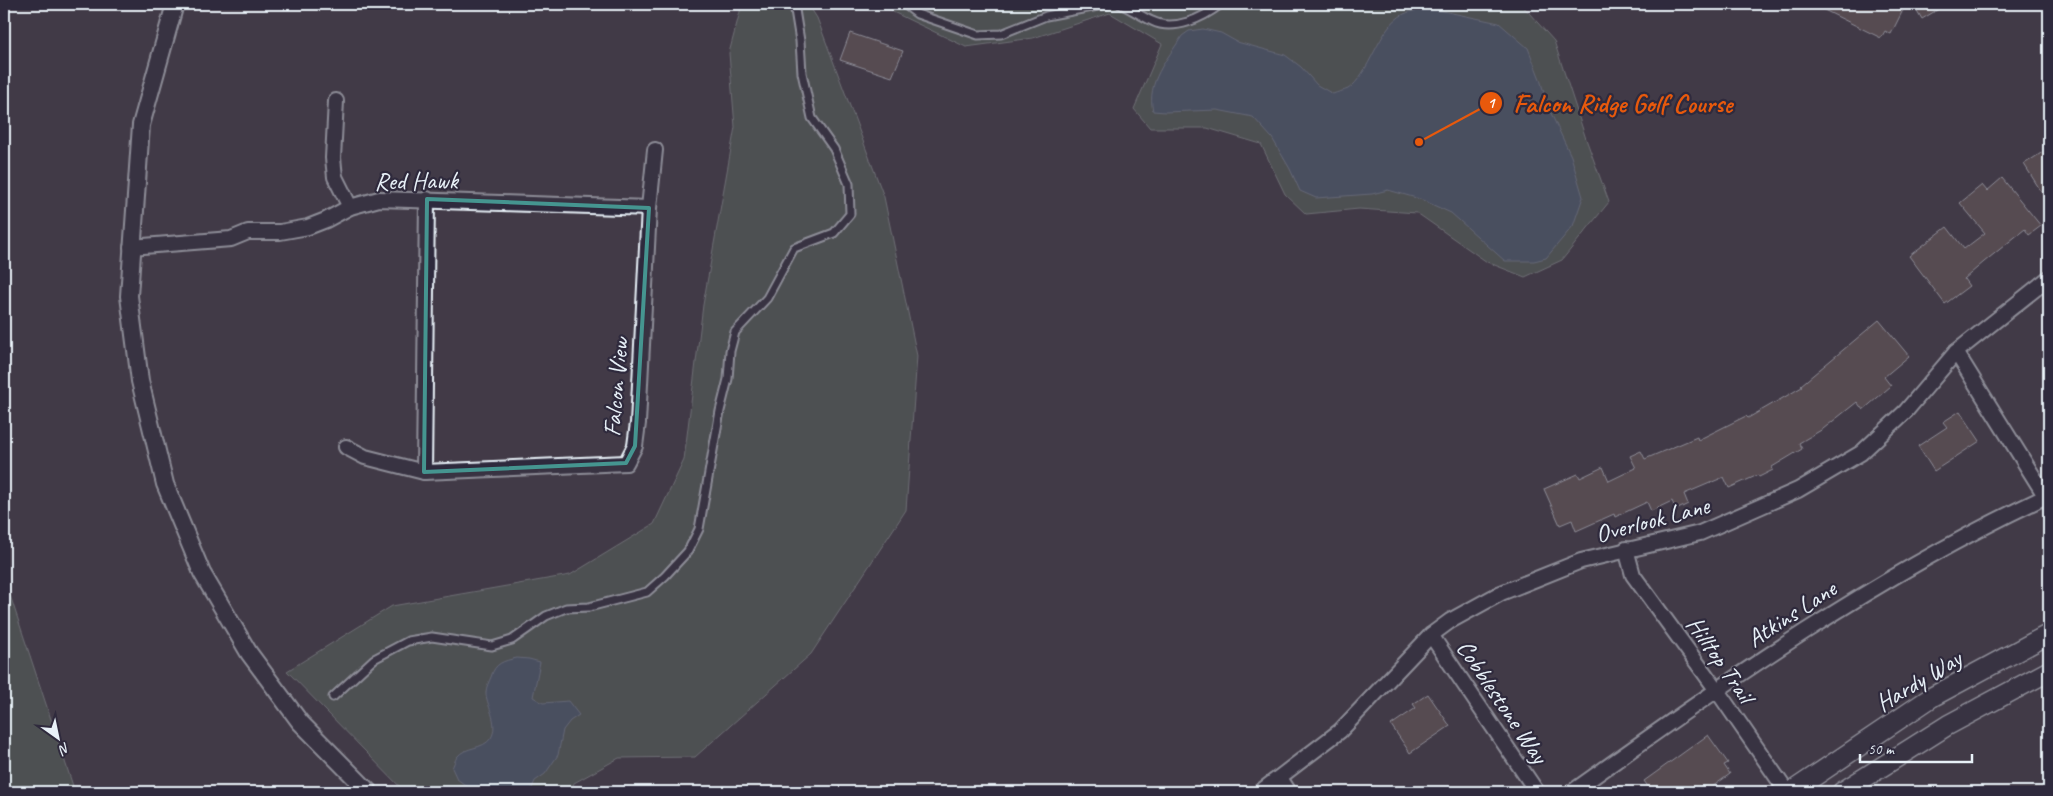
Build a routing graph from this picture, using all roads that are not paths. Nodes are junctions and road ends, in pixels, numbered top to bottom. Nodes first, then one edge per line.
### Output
1 (175, 4) edge
2 (792, 4) edge
3 (904, 4) edge
4 (1108, 4) edge
5 (1120, 4) edge
6 (1221, 4) edge
7 (336, 101) dead end
8 (655, 150) dead end
9 (427, 199) junction
10 (350, 207) junction
11 (649, 208) junction
12 (131, 247) junction
13 (2049, 278) edge
14 (1956, 352) junction
15 (346, 447) dead end
16 (424, 472) junction
17 (2048, 496) edge
18 (1626, 549) junction
19 (2049, 634) edge
20 (1431, 635) junction
21 (2049, 671) edge
22 (1716, 689) junction
23 (333, 697) dead end
24 (1280, 778) junction
25 (369, 792) edge
26 (1260, 792) edge
27 (1289, 792) edge
28 (1537, 792) edge
29 (1572, 792) edge
30 (1789, 792) edge
31 (1842, 792) edge

1 - 12 street
2 - 23 lane
3 - 4 lane
5 - 6 lane
7 - 10 street
8 - 11 street, Falcon View
9 - 10 street, Red Hawk
9 - 11 street, Red Hawk
9 - 16 street
10 - 12 street, Red Hawk
11 - 16 street, Falcon View
12 - 25 street
13 - 14 street, Overlook Lane
14 - 17 street
14 - 18 street, Overlook Lane
15 - 16 street, Falcon View
17 - 22 street, Atkins Lane
18 - 20 street, Overlook Lane
18 - 22 street, Hilltop Trail
19 - 30 main road, Hardy Way
20 - 24 street, Overlook Lane
20 - 28 street, Cobblestone Way
21 - 31 main road
22 - 29 street, Atkins Lane
22 - 30 street, Hilltop Trail
24 - 26 street, Overlook Lane
24 - 27 street

